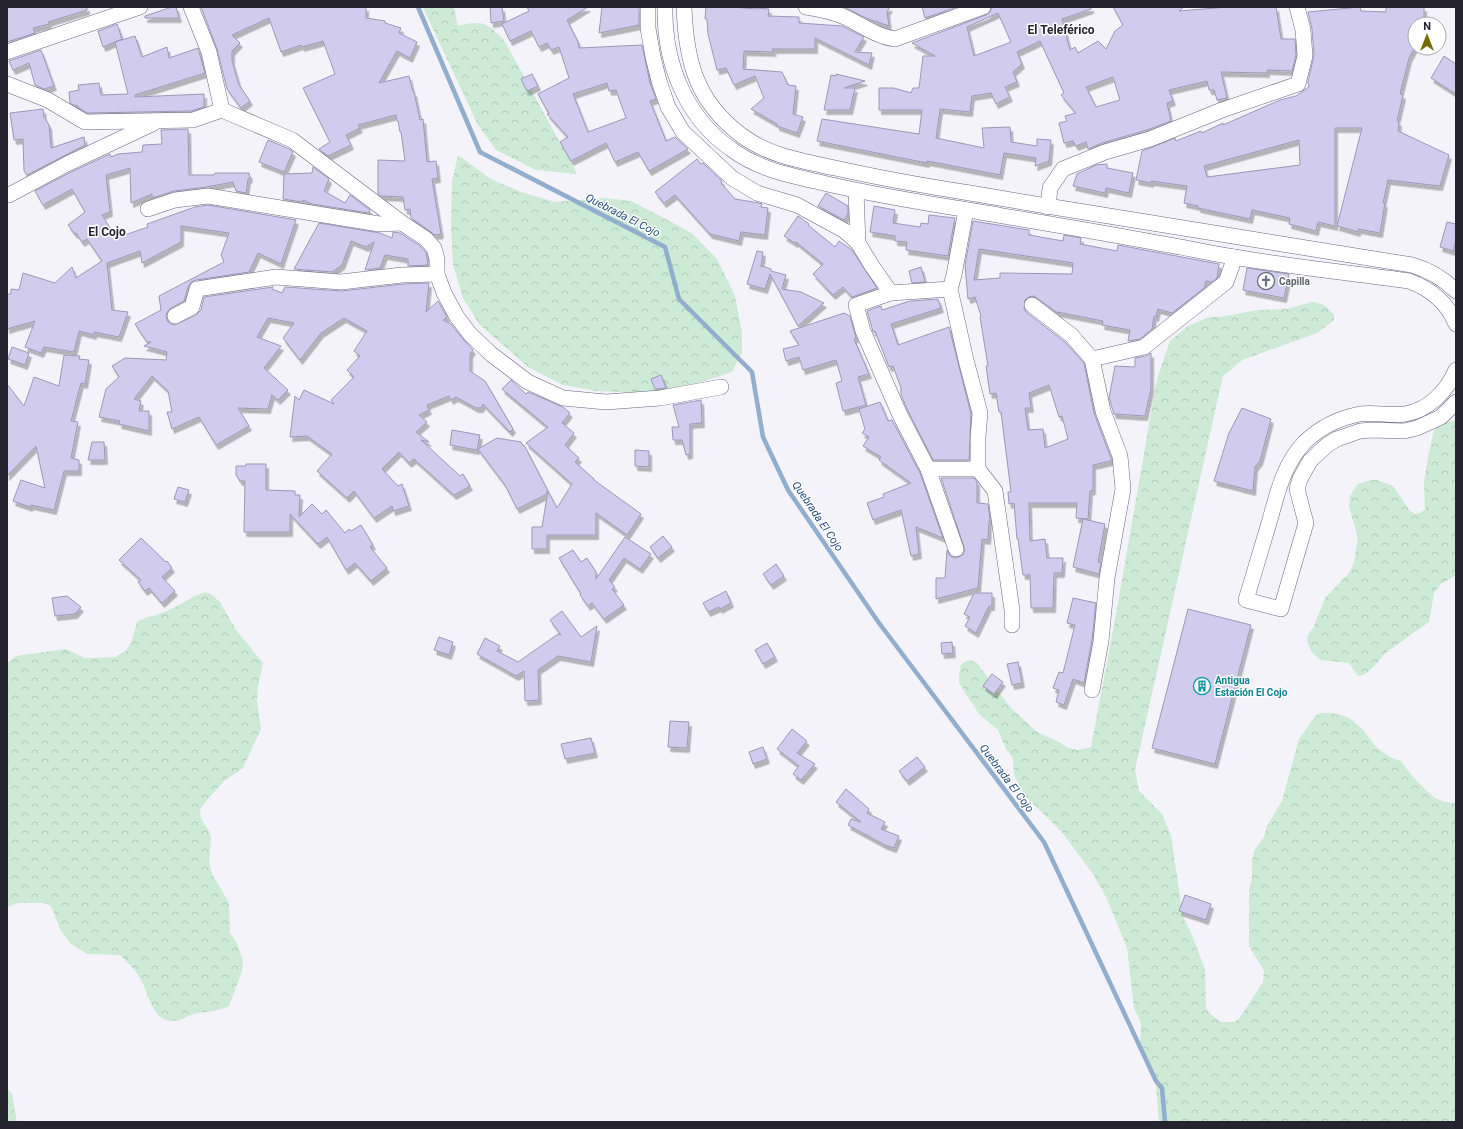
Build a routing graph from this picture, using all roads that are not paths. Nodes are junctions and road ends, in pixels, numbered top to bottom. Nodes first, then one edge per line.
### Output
1 (138, 7) edge
2 (191, 7) edge
3 (648, 7) edge
4 (665, 7) edge
5 (684, 7) edge
6 (806, 7) edge
7 (983, 7) edge
8 (1297, 7) edge
9 (7, 52) edge
10 (7, 84) edge
11 (222, 110) junction
12 (156, 122) junction
13 (856, 191) junction
14 (9, 195) dead end
15 (1048, 207) junction
16 (148, 209) dead end
17 (966, 210) junction
18 (402, 223) junction
19 (858, 243) junction
20 (1235, 257) junction
21 (437, 274) junction
22 (950, 289) junction
23 (1456, 291) edge
24 (891, 293) junction
25 (1032, 305) dead end
26 (175, 316) dead end
27 (1456, 324) edge
28 (1092, 359) junction
29 (1456, 370) edge
30 (722, 387) dead end
31 (1456, 402) edge
32 (928, 469) junction
33 (978, 469) junction
34 (956, 549) dead end
35 (1012, 625) dead end
36 (1092, 690) dead end

1 - 9 street
2 - 11 street
3 - 19 street
4 - 13 street
5 - 15 street
6 - 7 street
8 - 15 street
10 - 12 street
11 - 12 street
11 - 18 street
12 - 14 street
13 - 17 street
13 - 19 street
15 - 23 street
16 - 18 street
17 - 20 street
17 - 22 street
18 - 21 street
19 - 24 street
20 - 27 street
20 - 28 street
21 - 26 street
21 - 30 street
22 - 24 street
22 - 33 street
24 - 32 street
25 - 28 street
28 - 36 street
29 - 31 street
32 - 33 street
32 - 34 street
33 - 35 street

